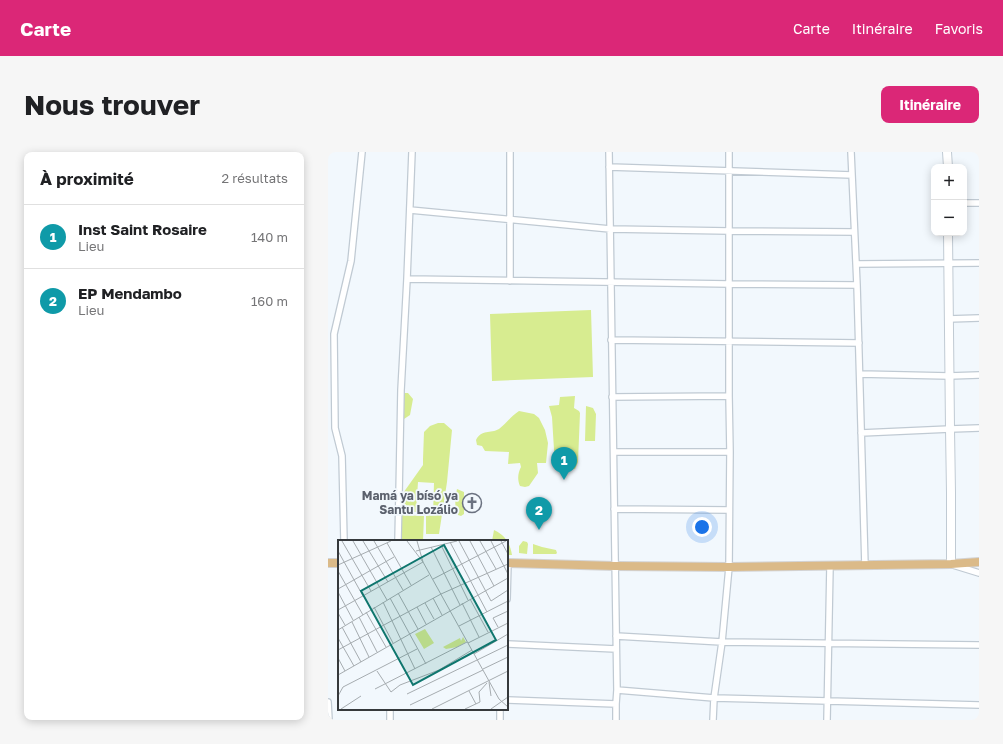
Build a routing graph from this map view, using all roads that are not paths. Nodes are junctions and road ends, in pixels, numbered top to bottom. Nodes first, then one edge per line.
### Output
1 (362, 152) edge
2 (412, 152) edge
3 (510, 152) edge
4 (609, 152) edge
5 (729, 152) edge
6 (851, 152) edge
7 (947, 152) edge
8 (948, 164) edge
9 (609, 167) junction
10 (729, 171) junction
11 (852, 175) junction
12 (967, 203) edge
13 (979, 203) edge
14 (410, 210) junction
15 (510, 220) junction
16 (610, 229) junction
17 (729, 231) junction
18 (854, 232) junction
19 (948, 236) edge
20 (979, 263) edge
21 (856, 264) junction
22 (948, 264) junction
23 (407, 279) junction
24 (510, 281) junction
25 (611, 282) junction
26 (729, 284) junction
27 (857, 285) junction
28 (979, 318) edge
29 (948, 319) junction
30 (611, 340) junction
31 (729, 341) junction
32 (859, 343) junction
33 (860, 374) junction
34 (979, 375) edge
35 (949, 376) junction
36 (729, 396) junction
37 (612, 397) junction
38 (979, 428) edge
39 (950, 429) junction
40 (861, 433) junction
41 (614, 452) junction
42 (730, 452) junction
43 (614, 509) junction
44 (729, 510) junction
45 (344, 540) edge
46 (398, 540) edge
47 (979, 562) edge
48 (508, 563) edge
49 (951, 564) junction
50 (615, 566) junction
51 (830, 566) junction
52 (865, 566) junction
53 (729, 567) junction
54 (979, 573) edge
55 (616, 636) junction
56 (722, 642) junction
57 (828, 643) junction
58 (508, 644) edge
59 (979, 645) edge
60 (616, 649) junction
61 (617, 690) junction
62 (714, 698) junction
63 (508, 700) edge
64 (828, 701) junction
65 (328, 702) edge
66 (616, 704) junction
67 (979, 705) edge
68 (329, 720) edge
69 (616, 720) edge
70 (713, 720) edge
71 (827, 720) edge

1 - 45 street
2 - 14 street
3 - 15 street
4 - 9 street
5 - 10 street
6 - 11 street
7 - 8 street
9 - 10 street
9 - 16 street
10 - 11 street
10 - 17 street
11 - 18 street
12 - 13 street
14 - 15 street
14 - 23 street
15 - 16 street
15 - 24 street
16 - 17 street
16 - 25 street
17 - 18 street
17 - 26 street
18 - 21 street
19 - 22 street
20 - 22 street
21 - 22 street
21 - 27 street
22 - 29 street
23 - 24 street
23 - 46 street
24 - 25 street
25 - 26 street
25 - 30 street
26 - 27 street
26 - 31 street
27 - 32 street
28 - 29 street
29 - 35 street
30 - 31 street
30 - 37 street
31 - 32 street
31 - 36 street
32 - 33 street
33 - 35 street
33 - 40 street
34 - 35 street
35 - 39 street
36 - 37 street
36 - 42 street
37 - 41 street
38 - 39 street
39 - 40 street
39 - 49 street
40 - 52 street
41 - 42 street
41 - 43 street
42 - 44 street
43 - 44 street
43 - 50 street
44 - 53 street
47 - 49 main road
48 - 50 main road
49 - 52 main road
49 - 54 street
50 - 53 main road
50 - 55 street
51 - 52 main road
51 - 53 main road
51 - 57 street
53 - 56 street
55 - 56 street
55 - 60 street
56 - 57 street
56 - 62 street
57 - 59 street
57 - 64 street
58 - 60 street
60 - 61 street
61 - 62 street
61 - 66 street
62 - 64 street
62 - 70 street
63 - 66 street
64 - 67 street
64 - 71 street
65 - 68 street
66 - 69 street

